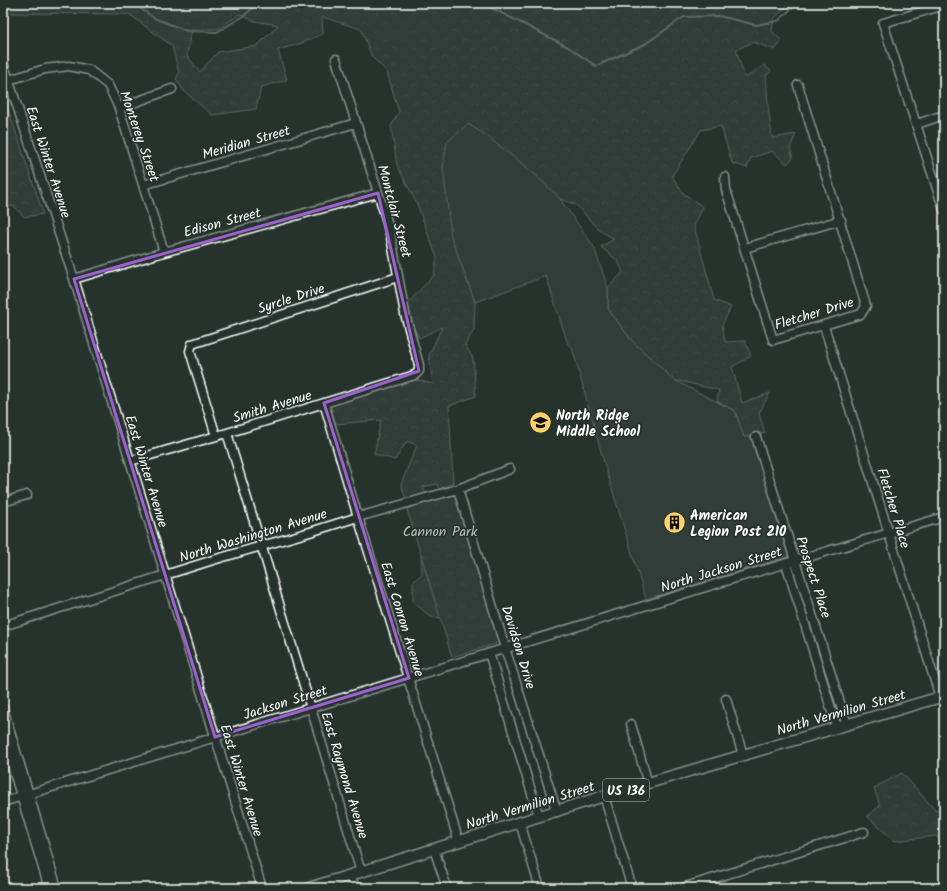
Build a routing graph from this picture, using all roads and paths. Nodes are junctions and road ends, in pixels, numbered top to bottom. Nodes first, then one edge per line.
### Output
1 (944, 8) edge
2 (336, 59) dead end
3 (3, 63) edge
4 (9, 80) junction
5 (798, 85) dead end
6 (172, 88) dead end
7 (119, 108) junction
8 (944, 115) edge
9 (356, 123) junction
10 (916, 124) junction
11 (725, 177) dead end
12 (143, 185) junction
13 (378, 193) junction
14 (944, 210) edge
15 (841, 220) junction
16 (745, 248) junction
17 (164, 252) junction
18 (398, 277) junction
19 (74, 279) junction
20 (824, 326) junction
21 (419, 371) joint
22 (324, 403) junction
23 (227, 433) junction
24 (216, 436) junction
25 (756, 437) dead end
26 (130, 461) junction
27 (510, 469) dead end
28 (458, 489) junction
29 (27, 495) dead end
30 (3, 502) edge
31 (358, 517) junction
32 (944, 517) edge
33 (888, 533) junction
34 (262, 546) junction
35 (795, 560) junction
36 (786, 563) junction
37 (165, 576) junction
38 (3, 626) edge
39 (505, 648) junction
40 (489, 653) junction
41 (408, 678) junction
42 (942, 696) edge
43 (726, 699) dead end
44 (3, 708) edge
45 (311, 708) junction
46 (631, 724) dead end
47 (842, 726) junction
48 (215, 737) junction
49 (7, 740) edge
50 (743, 755) junction
51 (648, 784) junction
52 (25, 795) junction
53 (604, 796) junction
54 (3, 802) edge
55 (556, 812) junction
56 (539, 817) junction
57 (520, 823) junction
58 (864, 832) dead end
59 (459, 842) junction
60 (434, 849) junction
61 (361, 872) junction
62 (350, 875) junction
63 (49, 888) edge
64 (57, 888) edge
65 (262, 888) edge
66 (309, 888) edge
67 (355, 888) edge
68 (447, 888) edge
69 (540, 888) edge
70 (632, 888) edge
71 (682, 888) edge

1 - 10 street
2 - 9 street, Montclair Street
3 - 4 street, East Winter Avenue
4 - 7 street, Monterey Street
4 - 19 street, East Winter Avenue
5 - 15 street, Fletcher Drive
6 - 7 street
7 - 12 street, Monterey Street
8 - 10 street
9 - 12 street, Meridian Street
9 - 13 street, Montclair Street
10 - 14 street
11 - 16 street, Fletcher Drive
12 - 17 street, Monterey Street
13 - 17 street, Edison Street
13 - 18 street, Montclair Street
15 - 16 street
15 - 20 street, Fletcher Drive
16 - 20 street, Fletcher Drive
17 - 19 street, Edison Street
18 - 21 street, Montclair Street
18 - 24 street, Syrcle Drive
19 - 26 street, East Winter Avenue
20 - 33 street, Fletcher Place
21 - 22 street, Smith Avenue
22 - 23 street, Smith Avenue
22 - 31 street, East Conron Avenue
23 - 24 street, Smith Avenue
23 - 34 street, East Raymond Avenue
24 - 26 street, Smith Avenue
25 - 35 street, Prospect Place
26 - 37 street, East Winter Avenue
27 - 28 street, North Washington Avenue
28 - 31 street, North Washington Avenue
28 - 39 street, Davidson Drive
29 - 30 street
31 - 34 street, North Washington Avenue
31 - 41 street, East Conron Avenue
32 - 33 street, North Jackson Street
33 - 35 street, North Jackson Street
33 - 42 street, Fletcher Place
34 - 37 street, North Washington Avenue
34 - 45 street, East Raymond Avenue
35 - 36 street, North Jackson Street
35 - 47 street, Prospect Place
36 - 39 street, North Jackson Street
36 - 47 street, Prospect Place
37 - 38 street, North Washington Avenue
37 - 48 street, East Winter Avenue
39 - 40 street, Jackson Street
39 - 55 street, Davidson Drive
40 - 41 street, Jackson Street
40 - 56 street
41 - 45 street, Jackson Street
41 - 59 street, East Conron Avenue
42 - 47 main road, North Vermilion Street / US 136
43 - 50 street
44 - 49 street
45 - 48 street, Jackson Street
45 - 61 street, East Raymond Avenue
46 - 51 street
47 - 50 main road, North Vermilion Street / US 136
48 - 52 street, Jackson Street
48 - 65 street, East Winter Avenue
49 - 52 street
50 - 51 main road, North Vermilion Street / US 136
51 - 53 main road, North Vermilion Street / US 136
52 - 54 street, Jackson Street
52 - 63 street
52 - 64 street
53 - 55 main road, North Vermilion Street / US 136
53 - 70 street
55 - 56 main road, North Vermilion Street / US 136
56 - 57 main road, North Vermilion Street / US 136
57 - 59 main road, North Vermilion Street / US 136
57 - 69 street
58 - 71 street
59 - 60 main road, North Vermilion Street / US 136
60 - 61 main road, North Vermilion Street / US 136
60 - 68 street
61 - 62 main road, North Vermilion Street / US 136
62 - 66 main road, North Vermilion Street / US 136
62 - 67 street

